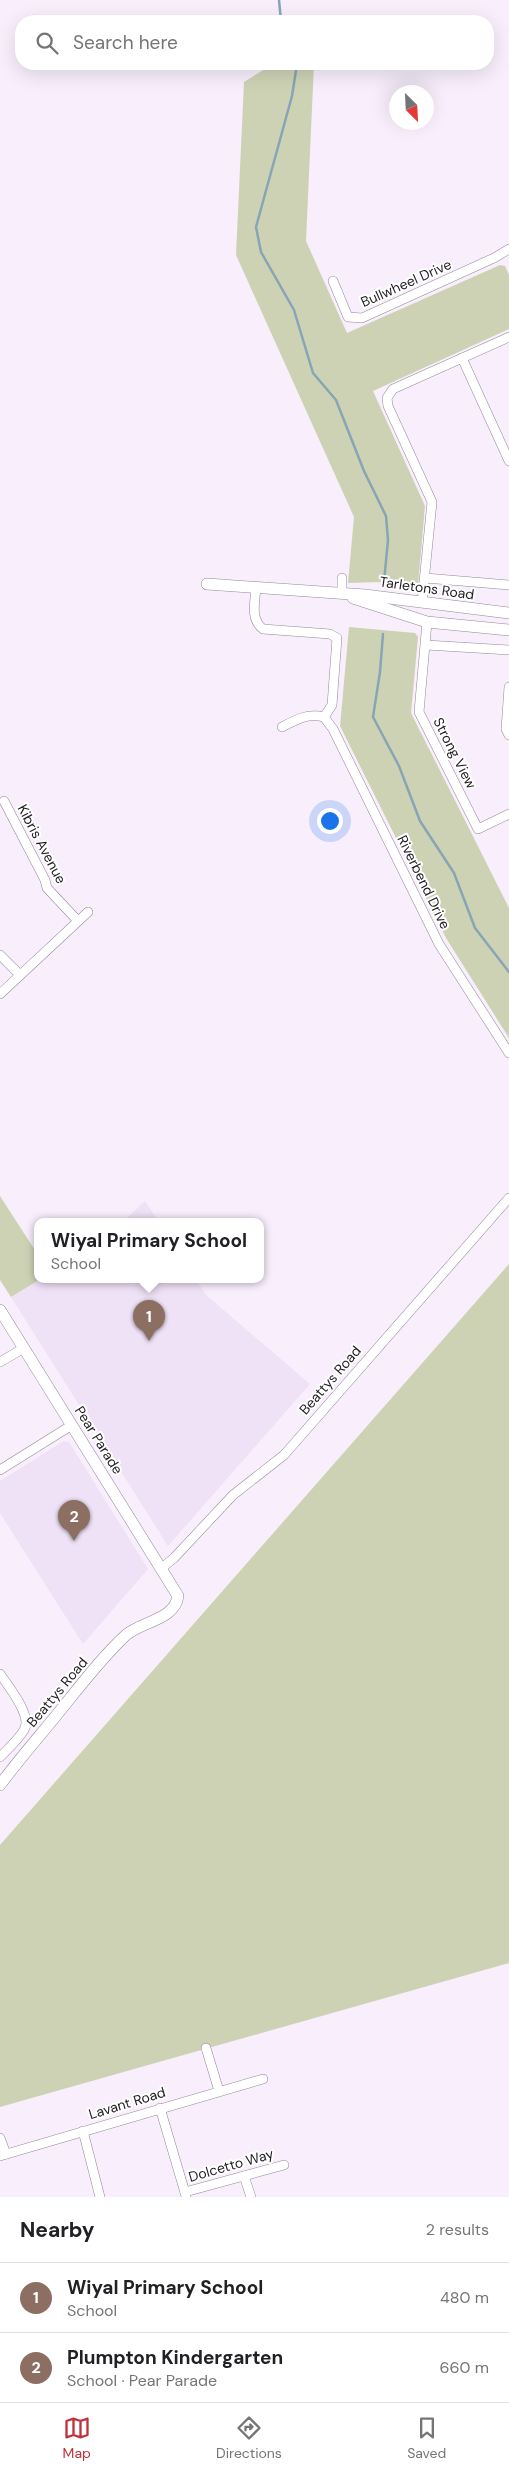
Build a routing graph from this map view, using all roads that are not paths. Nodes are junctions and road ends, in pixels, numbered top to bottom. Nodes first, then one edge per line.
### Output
1 (509, 249) edge
2 (333, 281) dead end
3 (509, 337) edge
4 (462, 358) junction
5 (509, 461) edge
6 (342, 578) dead end
7 (425, 578) junction
8 (207, 584) dead end
9 (509, 585) edge
10 (256, 588) junction
11 (342, 594) junction
12 (422, 602) junction
13 (509, 613) edge
14 (427, 622) junction
15 (509, 630) edge
16 (426, 645) junction
17 (509, 650) edge
18 (509, 687) edge
19 (324, 718) junction
20 (282, 727) dead end
21 (509, 735) edge
22 (4, 801) dead end
23 (509, 814) edge
24 (88, 912) dead end
25 (78, 921) junction
26 (0, 955) edge
27 (20, 976) junction
28 (0, 994) edge
29 (509, 1052) edge
30 (509, 1198) edge
31 (0, 1310) edge
32 (24, 1348) junction
33 (0, 1362) edge
34 (72, 1425) junction
35 (0, 1470) edge
36 (162, 1568) junction
37 (172, 1585) joint
38 (0, 1674) edge
39 (0, 1757) edge
40 (0, 1786) edge
41 (206, 2048) dead end
42 (263, 2079) dead end
43 (219, 2091) junction
44 (160, 2108) junction
45 (81, 2132) junction
46 (0, 2138) edge
47 (2, 2154) edge
48 (284, 2164) dead end
49 (244, 2176) junction
50 (186, 2194) edge
51 (100, 2197) edge
52 (251, 2197) edge

1 - 2 street, Bullwheel Drive
3 - 4 street
4 - 5 street
4 - 7 street
6 - 11 street
7 - 9 street
7 - 12 street
8 - 10 street, Tarletons Road
10 - 11 street, Tarletons Road
10 - 19 street
11 - 12 street, Tarletons Road
11 - 14 street, Tarletons Road
12 - 13 street, Tarletons Road
14 - 15 street, Tarletons Road
14 - 16 street, Strong View
16 - 17 street
16 - 23 street, Strong View
18 - 21 street
19 - 20 street
19 - 29 street, Riverbend Drive
22 - 25 street, Kibris Avenue
24 - 25 street
25 - 27 street
26 - 27 street
27 - 28 street
30 - 36 street, Beattys Road
31 - 32 street, Pear Parade
32 - 33 street
32 - 34 street, Pear Parade
34 - 35 street
34 - 36 street, Pear Parade
36 - 37 street, Pear Parade
37 - 40 street, Beattys Road
38 - 39 street
41 - 43 street
42 - 43 street, Lavant Road
43 - 44 street, Lavant Road
44 - 45 street, Lavant Road
44 - 50 street
45 - 47 street, Lavant Road
45 - 51 street
46 - 47 street
48 - 49 street, Dolcetto Way
49 - 50 street, Dolcetto Way
49 - 52 street

